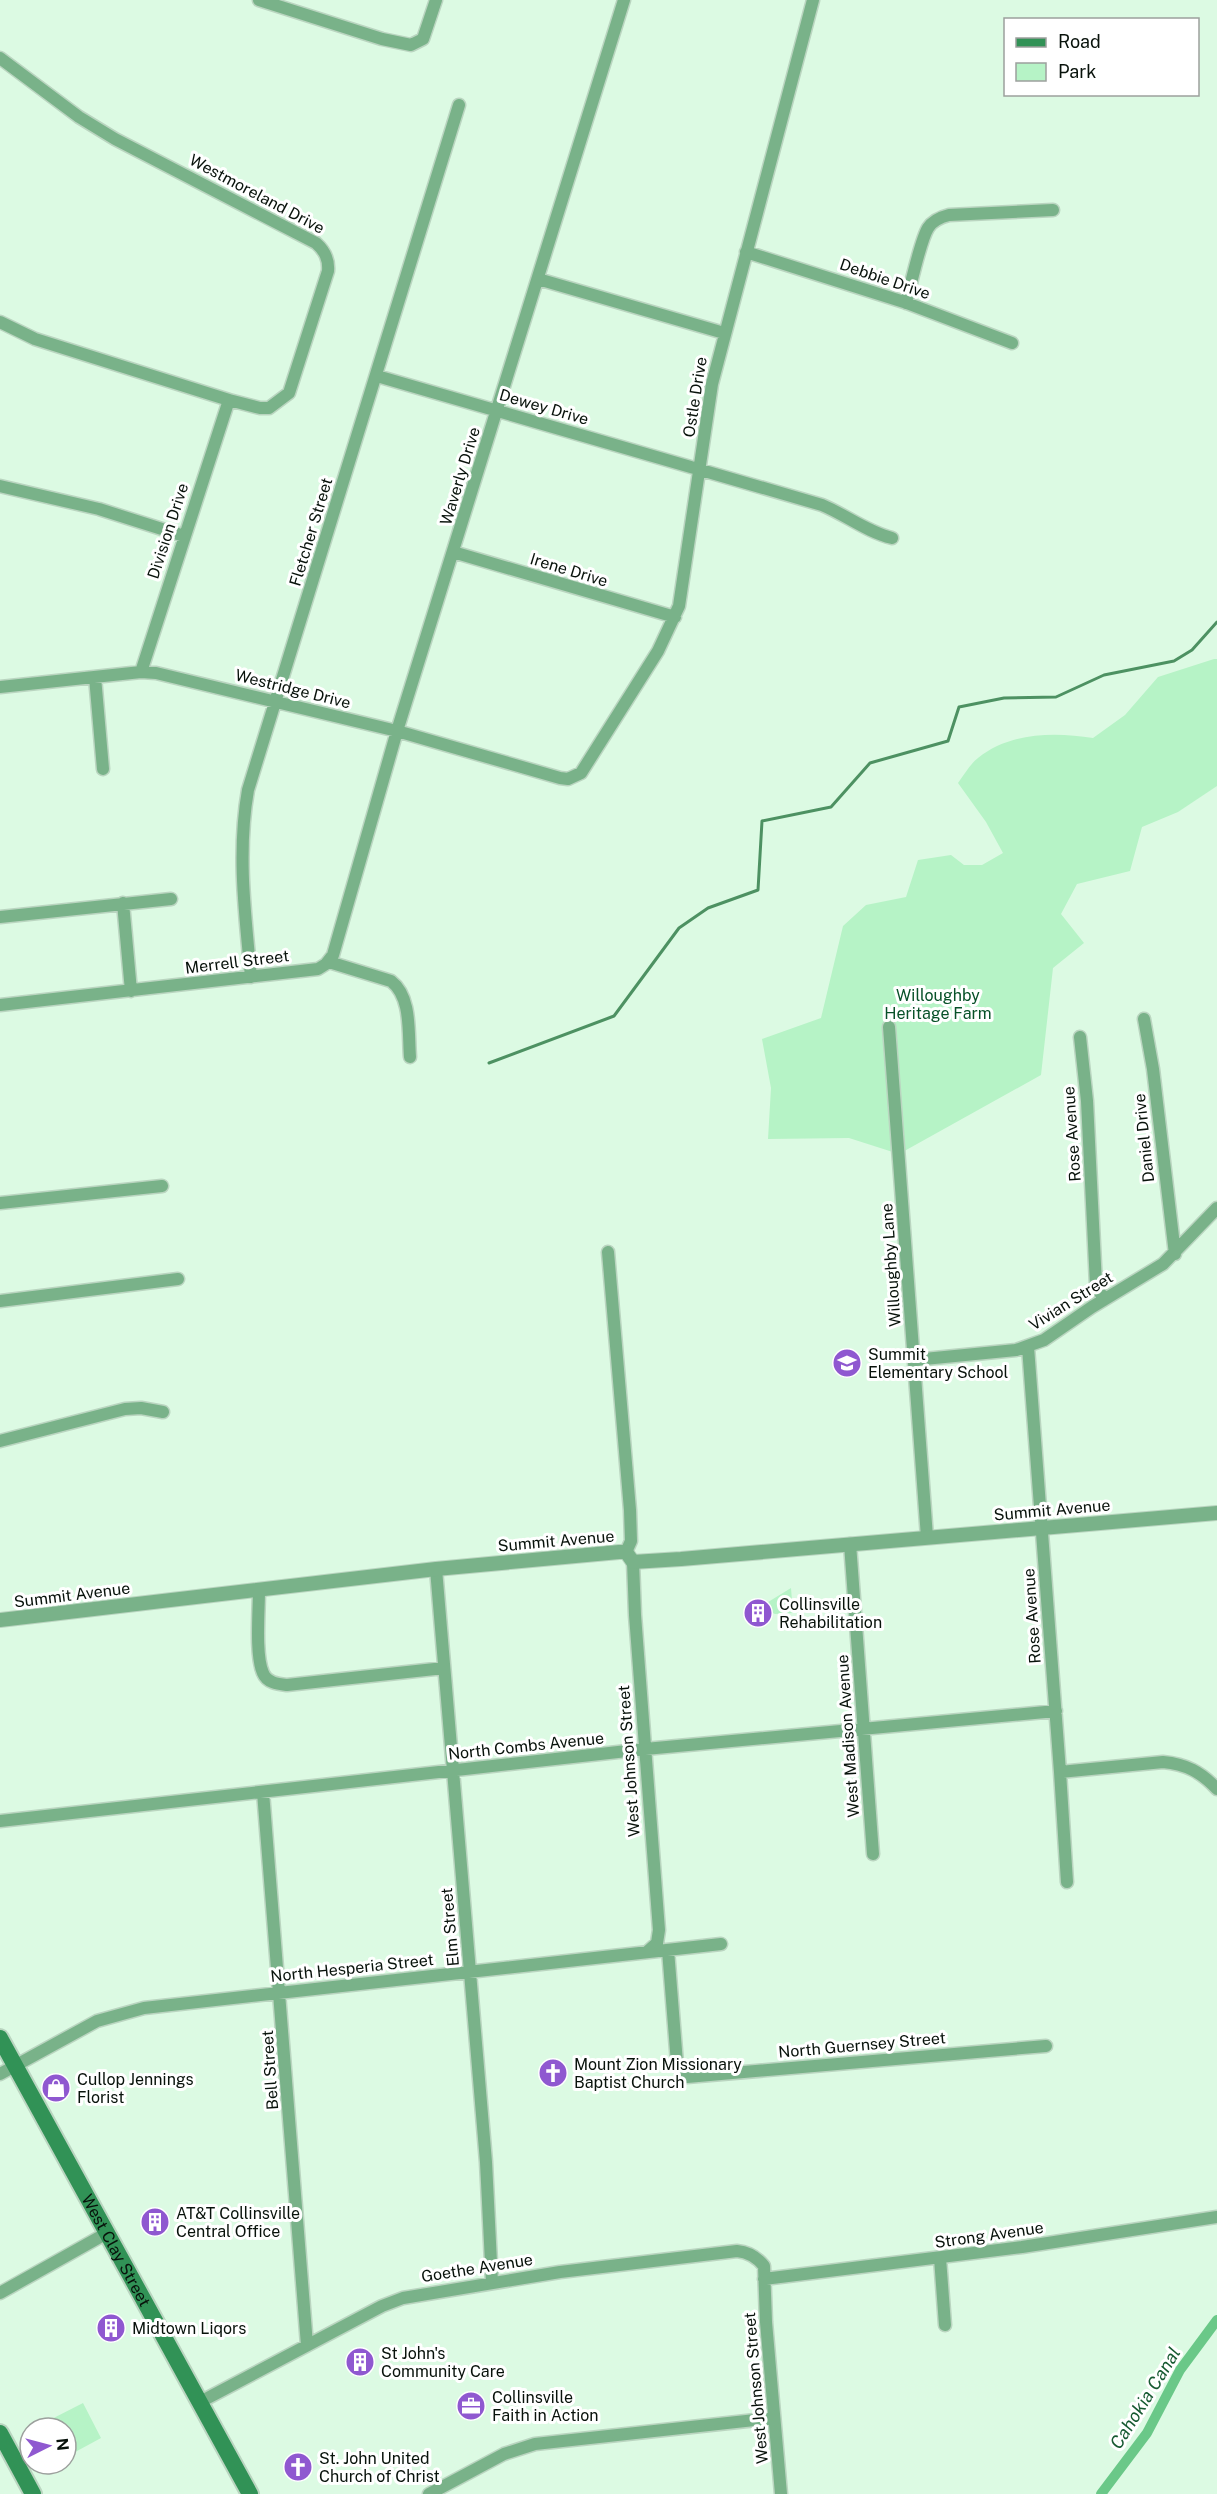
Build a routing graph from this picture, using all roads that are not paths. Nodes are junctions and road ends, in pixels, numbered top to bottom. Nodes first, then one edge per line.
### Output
1 (259, 0) edge
2 (436, 0) edge
3 (624, 0) edge
4 (813, 0) edge
5 (0, 58) edge
6 (459, 105) dead end
7 (1053, 210) dead end
8 (746, 252) junction
9 (538, 279) junction
10 (906, 303) junction
11 (0, 322) edge
12 (724, 333) junction
13 (1012, 343) dead end
14 (377, 376) junction
15 (229, 400) junction
16 (497, 411) junction
17 (701, 470) junction
18 (0, 486) edge
19 (183, 536) junction
20 (892, 538) dead end
21 (453, 552) junction
22 (675, 617) junction
23 (141, 672) junction
24 (95, 677) junction
25 (0, 687) edge
26 (275, 702) junction
27 (397, 731) junction
28 (103, 769) dead end
29 (573, 778) joint
30 (171, 899) dead end
31 (123, 903) junction
32 (0, 916) edge
33 (329, 962) junction
34 (251, 977) junction
35 (130, 991) junction
36 (0, 1005) edge
37 (1144, 1018) dead end
38 (889, 1027) dead end
39 (1080, 1037) dead end
40 (410, 1057) dead end
41 (162, 1186) dead end
42 (0, 1203) edge
43 (1217, 1208) edge
44 (608, 1252) dead end
45 (1175, 1254) junction
46 (178, 1279) dead end
47 (1104, 1299) junction
48 (0, 1301) edge
49 (1028, 1347) junction
50 (914, 1360) junction
51 (163, 1412) dead end
52 (0, 1441) edge
53 (1217, 1513) edge
54 (1042, 1527) junction
55 (927, 1537) junction
56 (850, 1544) junction
57 (629, 1557) junction
58 (436, 1569) junction
59 (259, 1590) junction
60 (0, 1620) edge
61 (444, 1668) junction
62 (1056, 1712) junction
63 (864, 1730) junction
64 (645, 1749) junction
65 (454, 1771) junction
66 (1060, 1772) junction
67 (1217, 1789) edge
68 (263, 1792) junction
69 (0, 1821) edge
70 (873, 1854) dead end
71 (1067, 1882) dead end
72 (722, 1944) dead end
73 (668, 1950) junction
74 (647, 1952) junction
75 (471, 1971) junction
76 (280, 1992) junction
77 (0, 2038) edge
78 (1046, 2046) dead end
79 (15, 2065) junction
80 (0, 2074) edge
81 (1217, 2217) edge
82 (107, 2233) junction
83 (940, 2258) junction
84 (764, 2279) junction
85 (492, 2283) junction
86 (0, 2293) edge
87 (945, 2325) dead end
88 (307, 2345) junction
89 (200, 2402) junction
90 (774, 2418) junction
91 (0, 2433) edge
92 (33, 2494) edge
93 (250, 2494) edge
94 (429, 2494) edge
95 (782, 2494) edge

1 - 2 street
3 - 9 street, Waverly Drive
4 - 8 street, Ostle Drive
5 - 15 street, Westmoreland Drive
6 - 14 street, Fletcher Street
7 - 10 street
8 - 10 street, Debbie Drive
8 - 12 street, Ostle Drive
9 - 12 street
9 - 16 street, Waverly Drive
10 - 13 street, Debbie Drive
11 - 15 street, Westmoreland Drive
12 - 17 street, Ostle Drive
14 - 16 street, Dewey Drive
14 - 26 street, Fletcher Street
15 - 19 street, Division Drive
16 - 17 street, Dewey Drive
16 - 21 street, Waverly Drive
17 - 20 street, Dewey Drive
17 - 22 street, Ostle Drive
18 - 19 street
19 - 23 street, Division Drive
21 - 22 street, Irene Drive
21 - 27 street, Waverly Drive
22 - 29 street, Ostle Drive
23 - 24 street, Westridge Drive
23 - 26 street, Westridge Drive
24 - 25 street, Westridge Drive
24 - 28 street
26 - 27 street, Westridge Drive
26 - 34 street, Fletcher Street
27 - 29 street, Westridge Drive
27 - 33 street, Waverly Drive
30 - 31 street
31 - 32 street
31 - 35 street
33 - 34 street, Merrell Street
33 - 40 street
34 - 35 street, Merrell Street
35 - 36 street, Merrell Street
37 - 45 street, Daniel Drive
38 - 50 street, Willoughby Lane
39 - 47 street, Rose Avenue
41 - 42 street
43 - 45 street, Vivian Street
44 - 57 street, West Johnson Street
45 - 47 street, Vivian Street
46 - 48 street
47 - 49 street, Vivian Street
49 - 50 street, Vivian Street
49 - 54 street, Rose Avenue
50 - 55 street, Willoughby Lane
51 - 52 street
53 - 54 street, Summit Avenue
54 - 55 street, Summit Avenue
54 - 62 street, Rose Avenue
55 - 56 street, Summit Avenue
56 - 57 street, Summit Avenue
56 - 63 street, West Madison Avenue
57 - 58 street, Summit Avenue
57 - 64 street, West Johnson Street
58 - 59 street, Summit Avenue
58 - 61 street, Elm Street
59 - 60 street, Summit Avenue
59 - 61 street
61 - 65 street, Elm Street
62 - 63 street, North Combs Avenue
62 - 66 street, Rose Avenue
63 - 64 street, North Combs Avenue
63 - 70 street, West Madison Avenue
64 - 65 street, North Combs Avenue
64 - 74 street, West Johnson Street
65 - 68 street, North Combs Avenue
65 - 75 street, Elm Street
66 - 67 street
66 - 71 street, Rose Avenue
68 - 69 street, North Combs Avenue
68 - 76 street, Bell Street
72 - 73 street, North Hesperia Street
73 - 74 street, North Hesperia Street
73 - 78 street, North Guernsey Street
74 - 75 street, North Hesperia Street
75 - 76 street, North Hesperia Street
75 - 85 street, Elm Street
76 - 79 street, North Hesperia Street
76 - 88 street, Bell Street
77 - 79 main road, West Clay Street
79 - 80 street, North Hesperia Street
79 - 82 main road, West Clay Street
81 - 83 street, Strong Avenue
82 - 86 street
82 - 89 main road, West Clay Street
83 - 84 street, Strong Avenue
83 - 87 street
84 - 85 street, Goethe Avenue
84 - 90 street, West Johnson Street
85 - 88 street, Goethe Avenue
88 - 89 street, Goethe Avenue
89 - 93 main road, West Clay Street
90 - 94 street
90 - 95 street, West Johnson Street
91 - 92 main road

